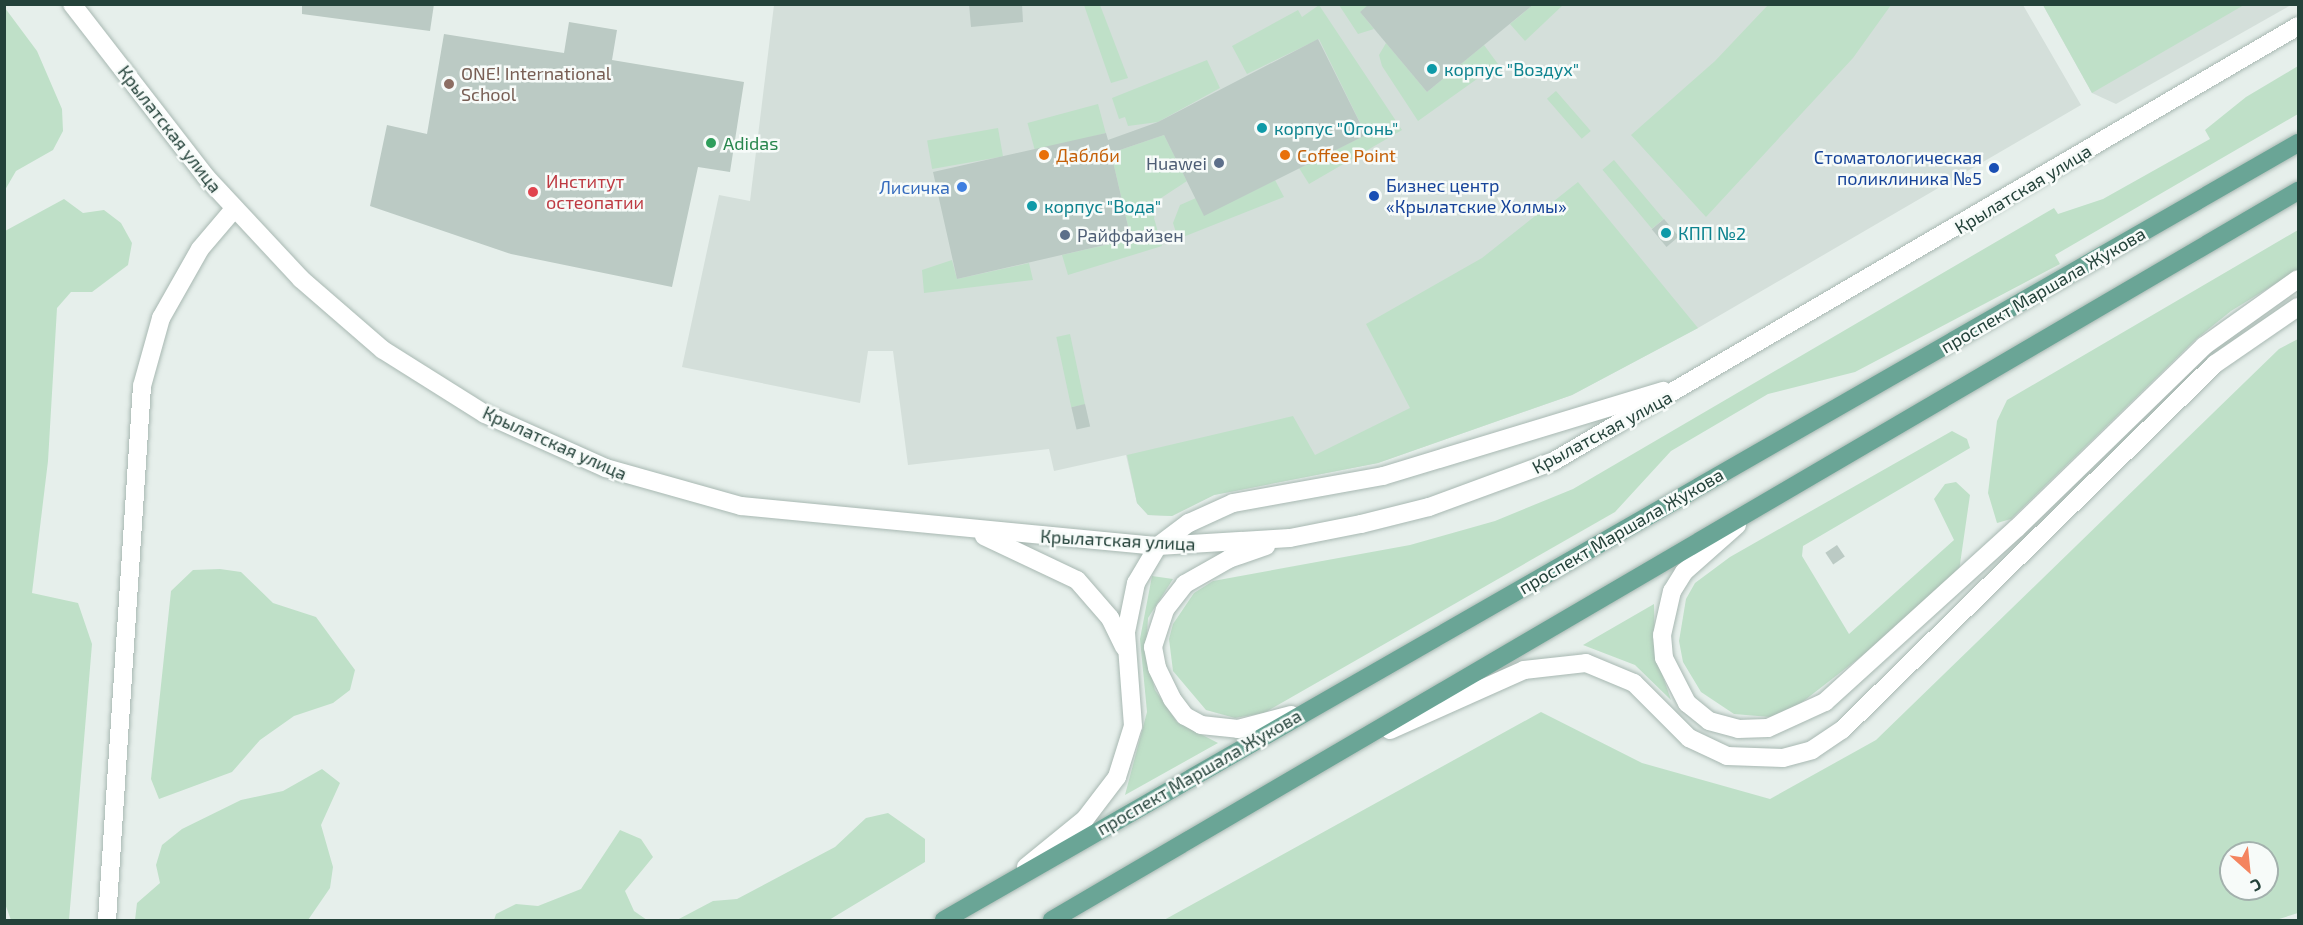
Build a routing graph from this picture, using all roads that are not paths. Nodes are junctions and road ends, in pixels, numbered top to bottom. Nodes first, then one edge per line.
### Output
1 (72, 4) edge
2 (2298, 26) edge
3 (2298, 143) edge
4 (2298, 191) edge
5 (234, 209) junction
6 (2298, 279) edge
7 (2298, 307) edge
8 (1705, 377) junction
9 (1770, 496) junction
10 (969, 530) junction
11 (1290, 538) junction
12 (1158, 546) junction
13 (1128, 660) junction
14 (1310, 708) junction
15 (1347, 749) junction
16 (1004, 885) junction
17 (107, 921) edge
18 (944, 921) edge
19 (1053, 921) edge

1 - 5 main road, Крылатская улица
2 - 8 main road, Крылатская улица
3 - 14 main road, проспект Маршала Жукова
4 - 9 main road
5 - 10 main road, Крылатская улица
5 - 17 main road
6 - 9 main road
7 - 15 main road
8 - 11 main road, Крылатская улица
8 - 12 main road
9 - 15 main road
10 - 12 main road, Крылатская улица
10 - 13 main road
11 - 12 main road, Крылатская улица
11 - 14 main road
12 - 13 main road
13 - 16 main road
14 - 16 main road, проспект Маршала Жукова
15 - 19 main road
16 - 18 main road, проспект Маршала Жукова

